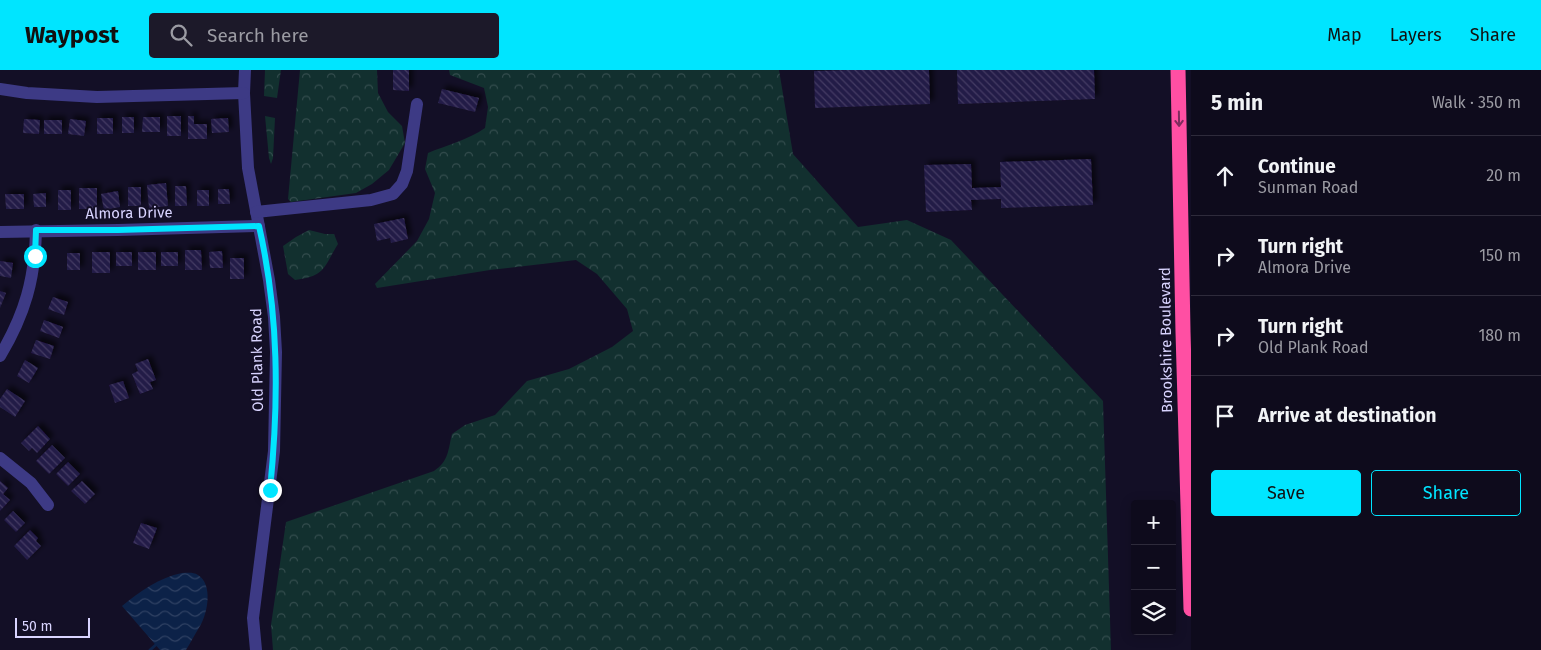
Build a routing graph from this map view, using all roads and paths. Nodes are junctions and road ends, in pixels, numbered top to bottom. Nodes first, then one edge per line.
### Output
1 (245, 70) edge
2 (1178, 70) edge
3 (0, 89) edge
4 (244, 92) junction
5 (417, 104) dead end
6 (256, 212) junction
7 (259, 226) junction
8 (36, 230) junction
9 (0, 232) edge
10 (1187, 320) edge
11 (0, 356) edge
12 (0, 458) edge
13 (48, 505) dead end
14 (1191, 609) edge
15 (256, 650) edge

1 - 4 street, Old Plank Road
2 -> 10 highway, Brookshire Boulevard
3 - 4 street
4 - 6 street, Old Plank Road
5 - 6 street
6 - 7 street, Old Plank Road
7 - 8 street, Almora Drive
7 - 15 street, Old Plank Road
8 - 9 street, Almora Drive
8 - 11 street
10 - 14 highway, Brookshire Boulevard
12 - 13 street

